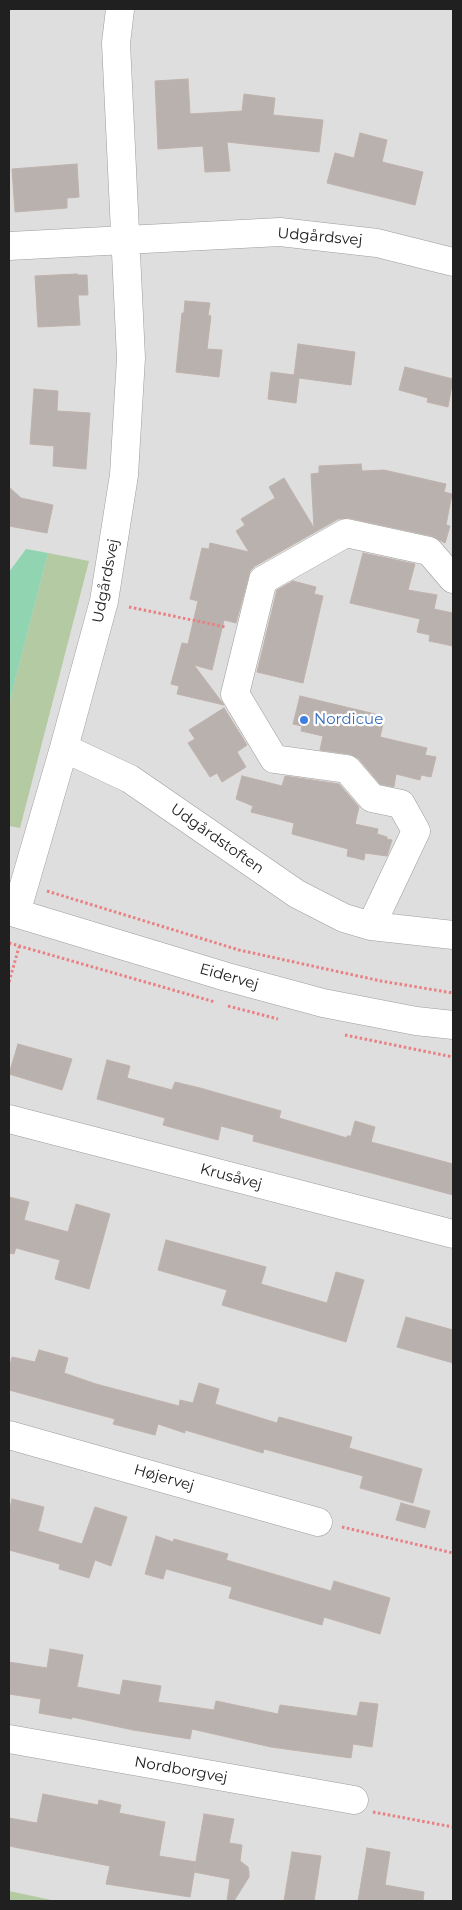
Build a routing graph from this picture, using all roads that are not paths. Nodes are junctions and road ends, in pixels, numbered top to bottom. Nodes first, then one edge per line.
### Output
1 (120, 9) edge
2 (125, 239) junction
3 (9, 246) edge
4 (453, 262) edge
5 (453, 579) edge
6 (64, 748) junction
7 (12, 912) edge
8 (371, 926) junction
9 (453, 935) edge
10 (453, 1025) edge
11 (9, 1119) edge
12 (453, 1234) edge
13 (9, 1435) edge
14 (318, 1522) road end
15 (9, 1739) edge
16 (354, 1800) road end

1 - 2 street, Udgårdsvej
2 - 3 street
2 - 4 street, Udgårdsvej
2 - 6 street, Udgårdsvej
5 - 8 street
6 - 7 street, Udgårdsvej
6 - 8 street, Udgårdstoften
7 - 10 street, Eidervej
8 - 9 street, Udgårdstoften
11 - 12 street, Krusåvej
13 - 14 street, Højervej
15 - 16 street, Nordborgvej

